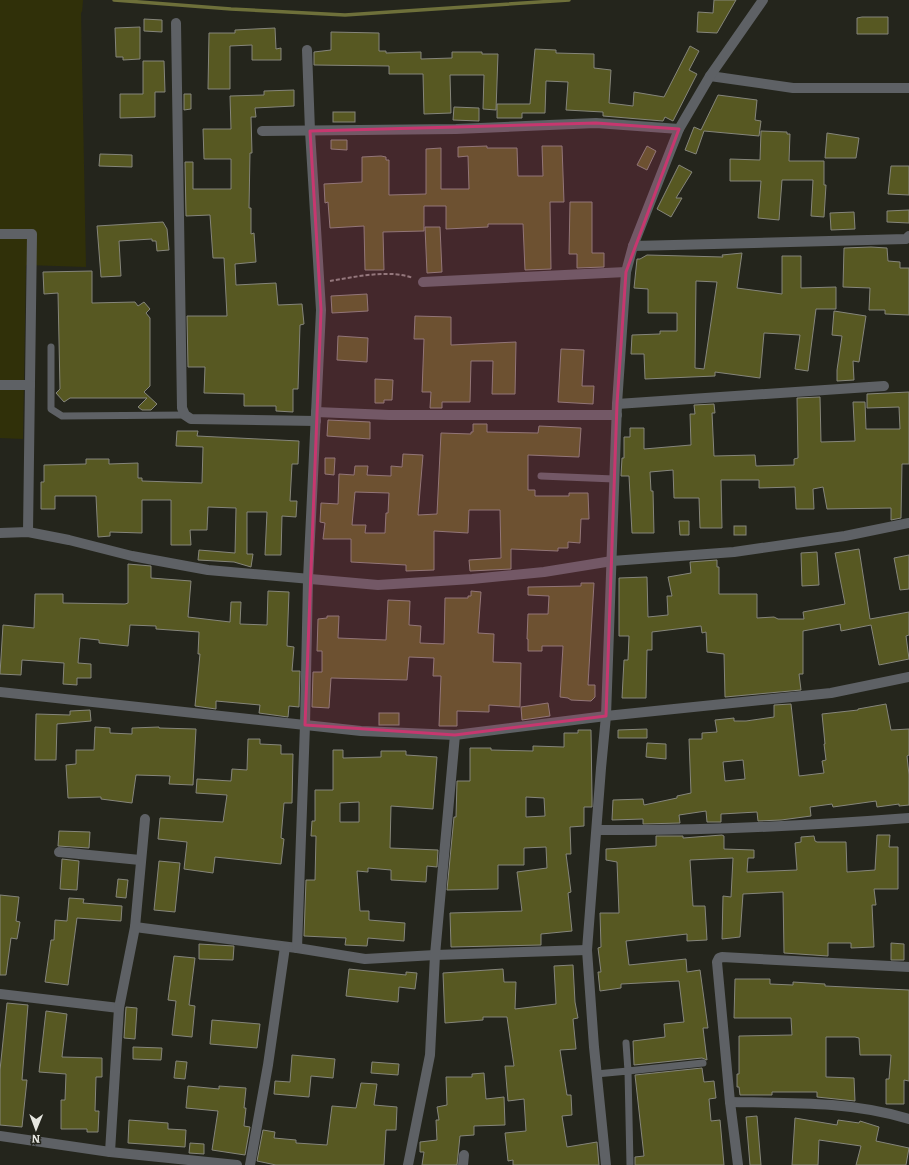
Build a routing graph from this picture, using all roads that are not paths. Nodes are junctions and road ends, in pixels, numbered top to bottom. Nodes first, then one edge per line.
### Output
1 (763, 0) edge
2 (176, 23) dead end
3 (307, 50) dead end
4 (710, 76) junction
5 (909, 88) edge
6 (679, 129) junction
7 (310, 131) junction
8 (262, 132) dead end
9 (0, 234) edge
10 (909, 236) edge
11 (633, 246) junction
12 (626, 272) junction
13 (424, 282) road end
14 (51, 347) dead end
15 (0, 385) edge
16 (30, 385) junction
17 (884, 386) dead end
18 (617, 404) junction
19 (185, 415) junction
20 (616, 415) junction
21 (316, 416) junction
22 (541, 476) dead end
23 (614, 479) junction
24 (909, 523) edge
25 (28, 532) junction
26 (0, 533) edge
27 (612, 561) junction
28 (308, 578) junction
29 (909, 677) edge
30 (0, 692) edge
31 (606, 716) junction
32 (305, 726) junction
33 (455, 735) junction
34 (909, 818) edge
35 (145, 819) dead end
36 (597, 830) junction
37 (59, 852) dead end
38 (140, 860) junction
39 (135, 927) junction
40 (285, 947) junction
41 (296, 948) junction
42 (587, 950) junction
43 (435, 955) junction
44 (909, 967) edge
45 (0, 994) edge
46 (119, 1008) junction
47 (626, 1043) dead end
48 (703, 1063) dead end
49 (628, 1071) junction
50 (596, 1074) junction
51 (730, 1102) junction
52 (909, 1119) edge
53 (0, 1136) edge
54 (110, 1152) junction
55 (236, 1165) edge
56 (250, 1165) edge
57 (408, 1165) edge
58 (606, 1165) edge
59 (630, 1165) edge
60 (738, 1165) edge

1 - 4 street
2 - 19 street
3 - 7 street
4 - 5 street
4 - 6 street
6 - 7 street
6 - 11 street
7 - 8 street
7 - 21 street
9 - 16 street
10 - 11 street
11 - 12 street
12 - 13 street
12 - 18 street
14 - 19 lane
15 - 16 street
16 - 25 street
17 - 18 street
18 - 20 street
19 - 21 street
20 - 21 street
20 - 23 street
21 - 28 street
22 - 23 lane
23 - 27 street
24 - 27 street
25 - 26 street
25 - 28 street
27 - 28 street
27 - 31 street
28 - 32 street
29 - 31 street
30 - 32 street
31 - 33 street
31 - 36 street
32 - 33 street
32 - 41 street
33 - 43 street
34 - 36 street
35 - 38 street
36 - 42 street
37 - 38 street
38 - 39 street
39 - 40 street
39 - 46 street
40 - 41 street
40 - 56 street
41 - 43 street
42 - 43 street
42 - 50 street
43 - 57 street
44 - 51 street
45 - 46 street
46 - 54 street
47 - 49 lane
48 - 49 lane
49 - 50 lane
49 - 59 lane
50 - 58 street
51 - 52 street
51 - 60 street
53 - 54 street
54 - 55 street

